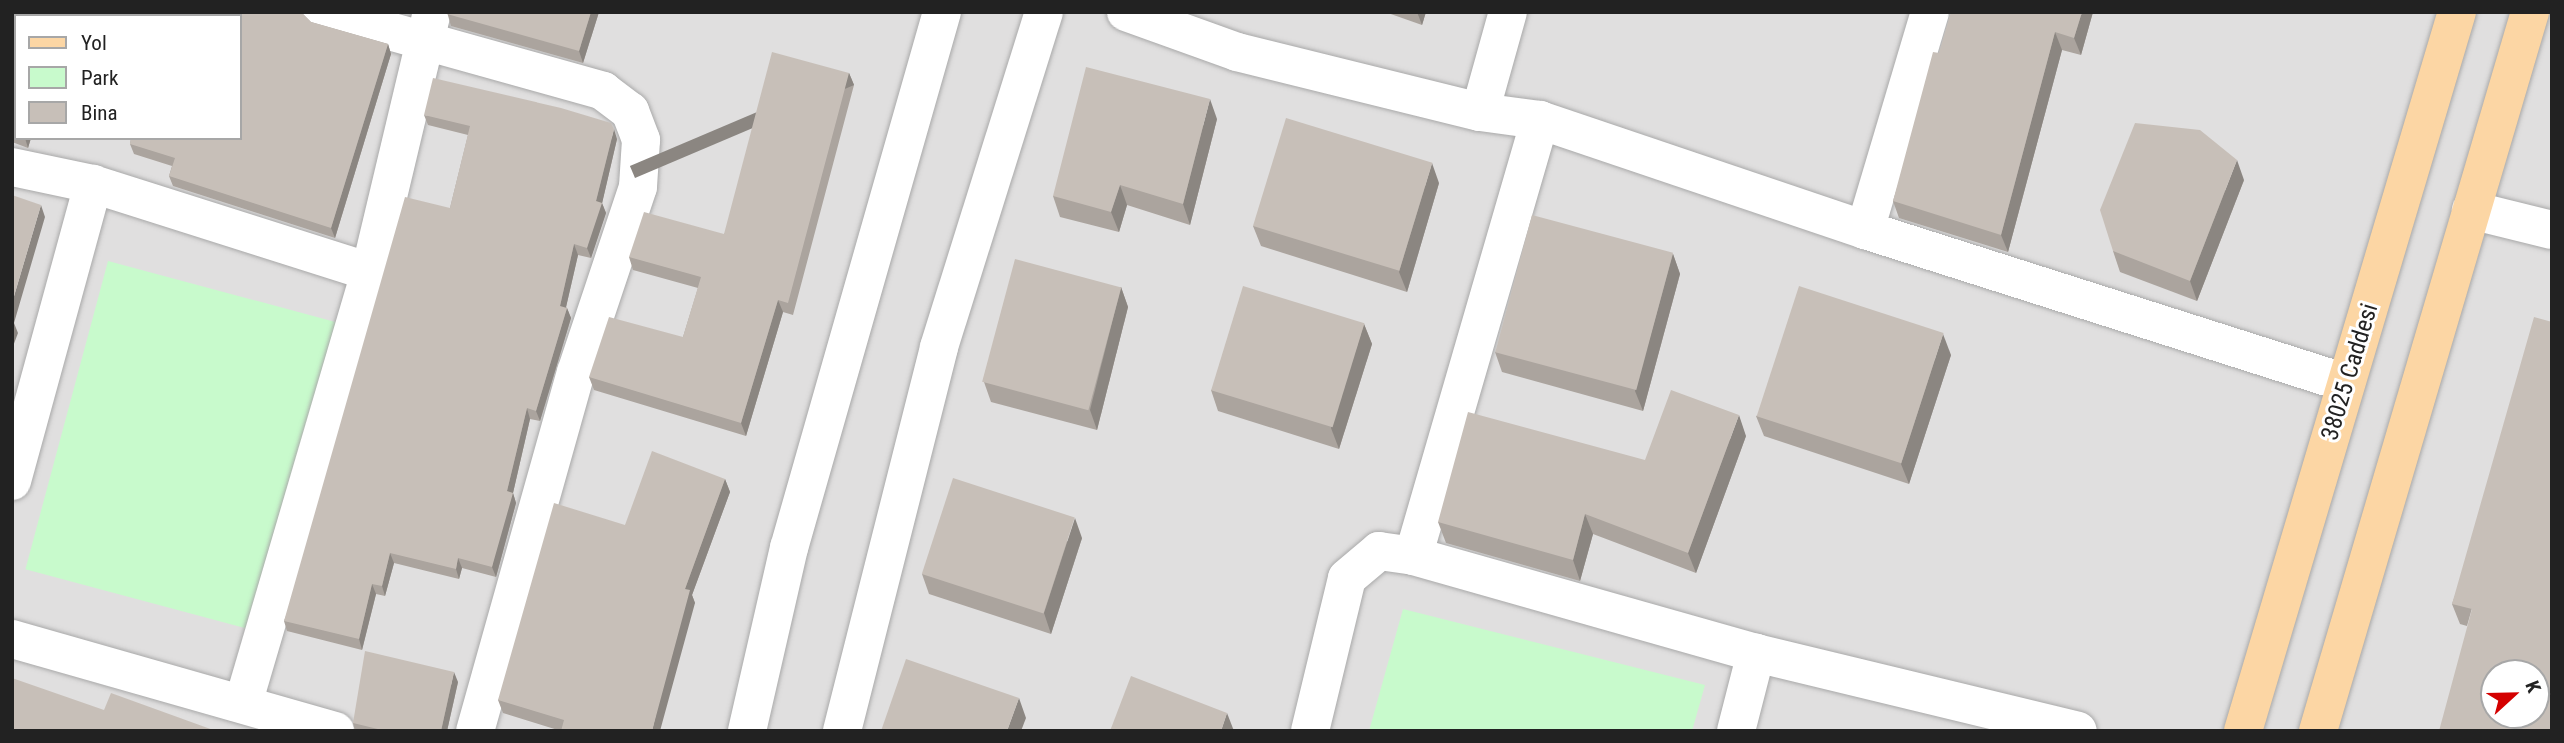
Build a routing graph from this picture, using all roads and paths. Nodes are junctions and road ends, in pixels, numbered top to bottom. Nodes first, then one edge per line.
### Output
1 (321, 12) edge
2 (942, 12) edge
3 (1044, 12) edge
4 (1126, 12) edge
5 (1508, 12) edge
6 (1930, 12) edge
7 (2456, 12) edge
8 (2530, 12) edge
9 (428, 28) edge
10 (1480, 112) junction
11 (1541, 120) junction
12 (12, 167) edge
13 (93, 184) junction
14 (2472, 210) junction
15 (1865, 230) junction
16 (2552, 230) edge
17 (370, 272) junction
18 (2346, 383) junction
19 (12, 481) edge
20 (1413, 556) junction
21 (12, 639) edge
22 (1756, 653) junction
23 (243, 704) junction
24 (335, 731) edge
25 (475, 731) edge
26 (747, 731) edge
27 (842, 731) edge
28 (1310, 731) edge
29 (1736, 731) edge
30 (2078, 731) edge
31 (2243, 731) edge
32 (2318, 731) edge

1 - 9 street
2 - 26 street
3 - 27 street
4 - 10 street
5 - 10 street
6 - 15 street
7 - 18 main road, 38025 Caddesi
8 - 14 main road
9 - 17 street
9 - 25 street
10 - 11 street
11 - 15 street
11 - 20 street
12 - 13 street
13 - 17 street
13 - 19 street
14 - 16 street
14 - 32 main road
15 - 18 street
17 - 23 street
18 - 31 main road, 38025 Caddesi
20 - 22 street
20 - 28 street
21 - 23 street
22 - 29 street
22 - 30 street
23 - 24 street

